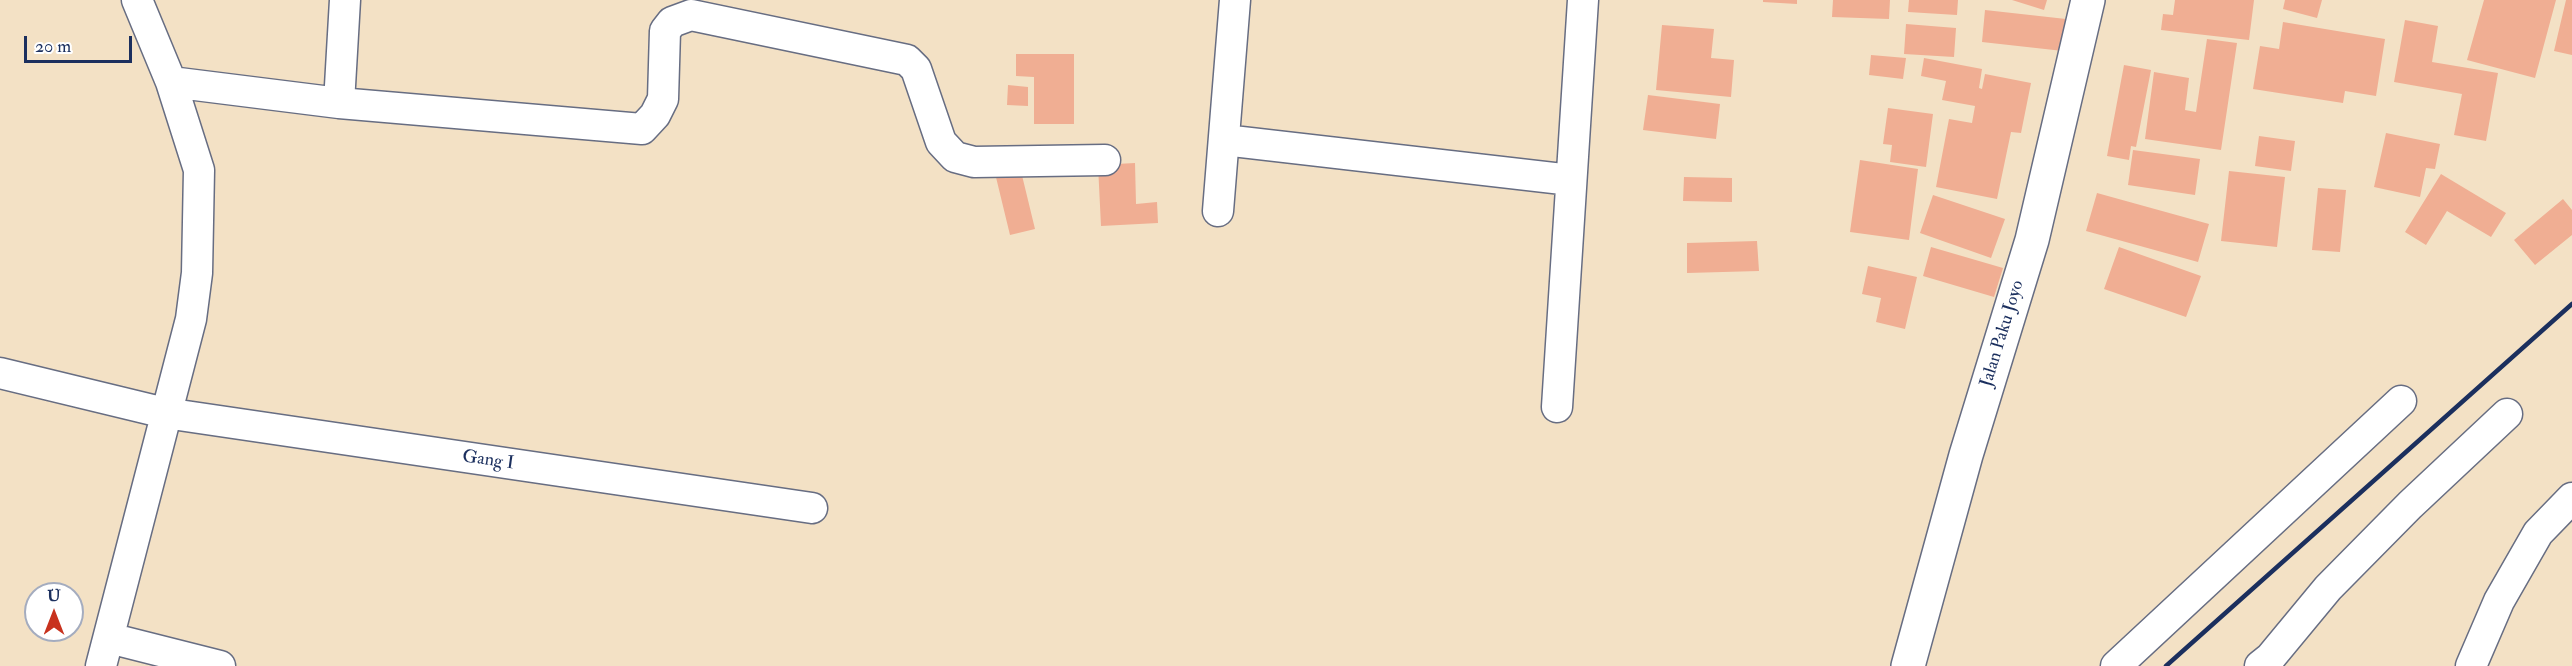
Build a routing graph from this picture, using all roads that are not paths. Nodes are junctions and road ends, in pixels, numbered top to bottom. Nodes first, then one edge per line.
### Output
1 (137, 0) edge
2 (345, 0) edge
3 (1235, 0) edge
4 (1583, 0) edge
5 (2088, 0) edge
6 (171, 82) junction
7 (339, 103) junction
8 (1224, 140) junction
9 (1105, 160) dead end
10 (1571, 180) junction
11 (1218, 211) dead end
12 (0, 374) edge
13 (2401, 401) dead end
14 (1557, 407) dead end
15 (165, 413) junction
16 (2507, 414) dead end
17 (2572, 498) edge
18 (812, 508) dead end
19 (105, 652) edge
20 (220, 666) edge
21 (1908, 666) edge
22 (2116, 666) edge
23 (2260, 666) edge
24 (2471, 666) edge

1 - 6 street
2 - 7 street
3 - 8 street
4 - 10 street
5 - 21 street, Jalan Paku Joyo
6 - 7 street
6 - 15 street
7 - 9 street
8 - 10 street
8 - 11 street
10 - 14 street
12 - 15 street, Gang I
13 - 22 street
15 - 18 street, Gang I
15 - 19 street
16 - 23 street
17 - 24 street
19 - 20 street

